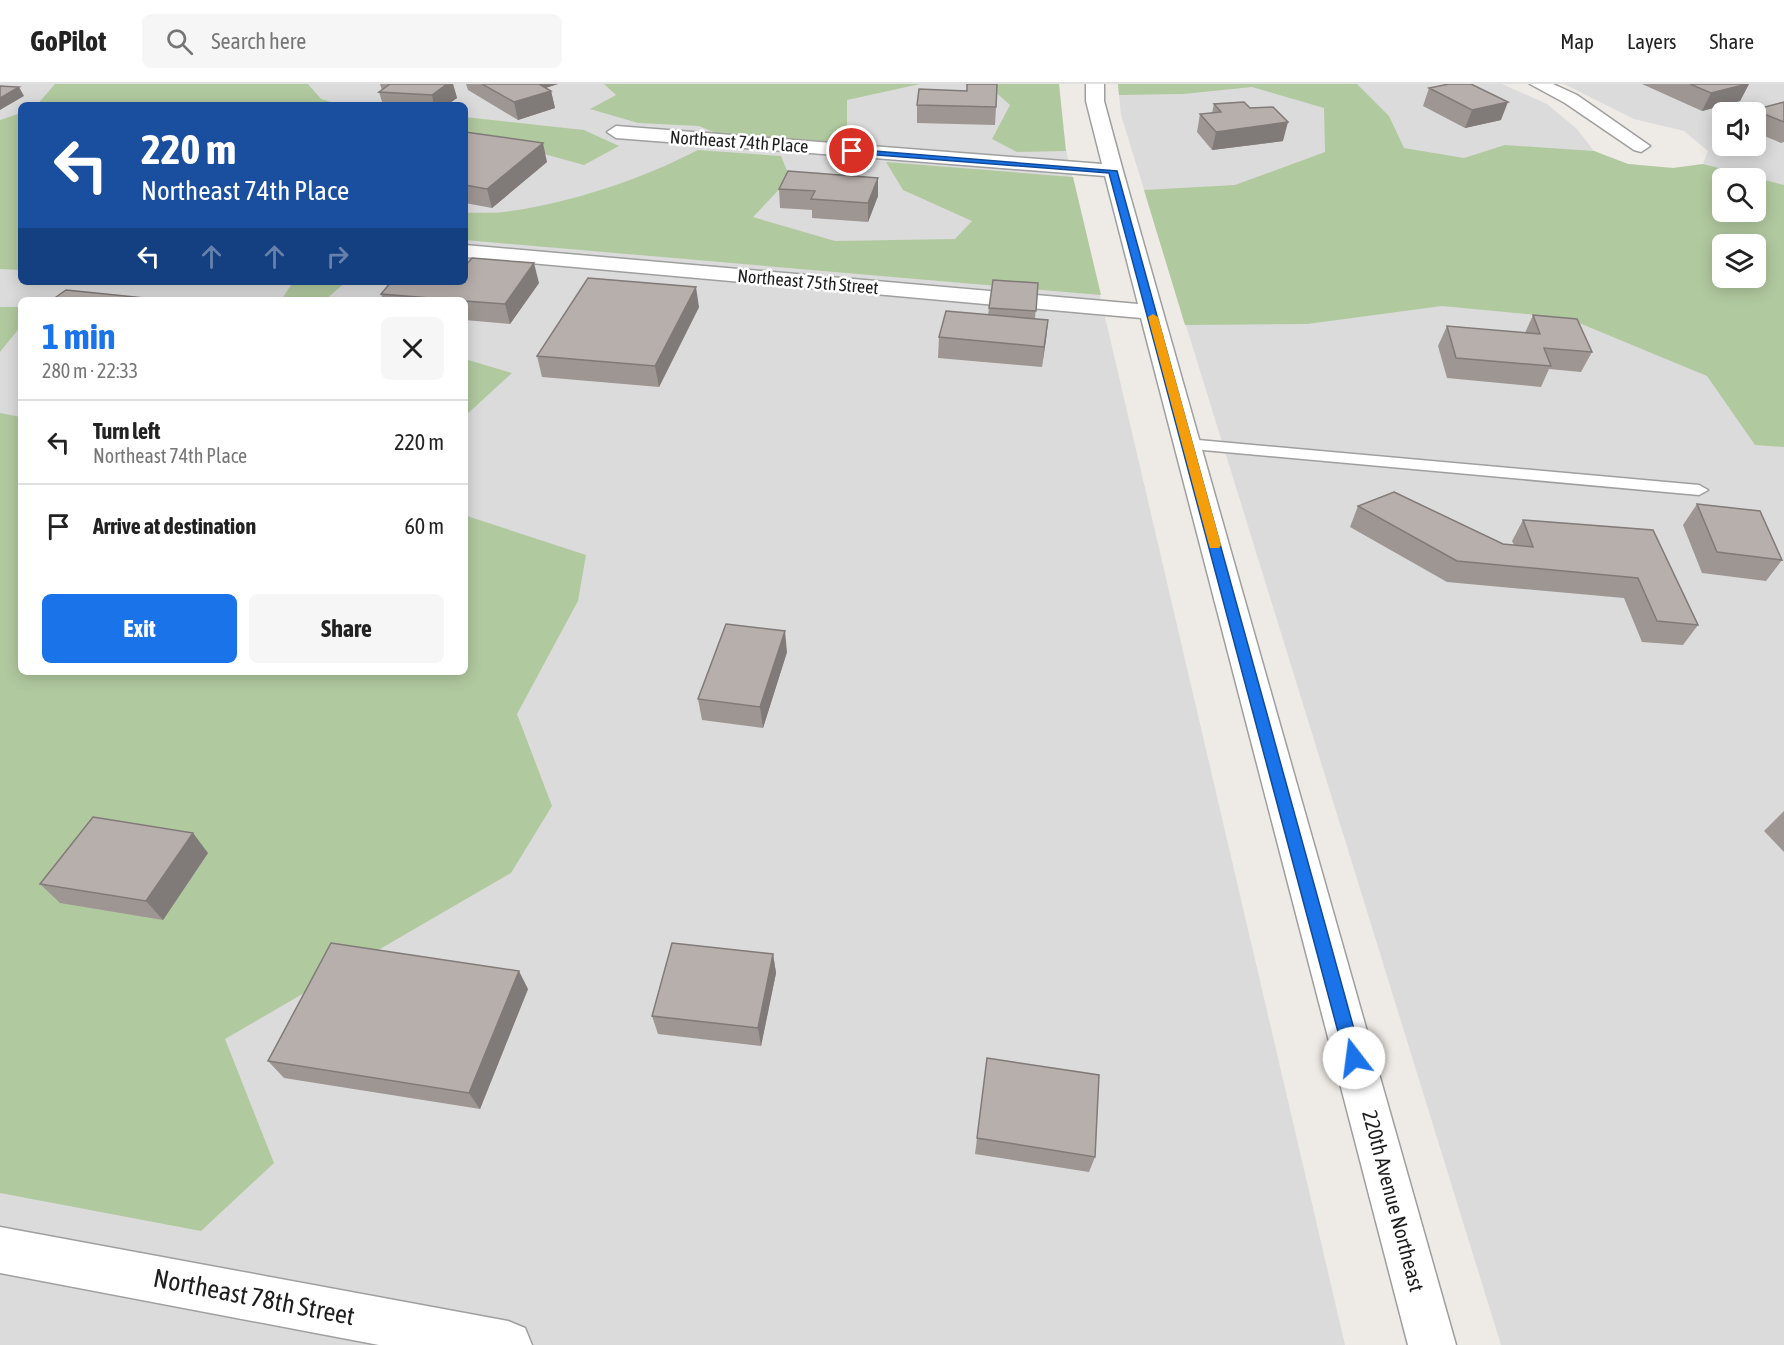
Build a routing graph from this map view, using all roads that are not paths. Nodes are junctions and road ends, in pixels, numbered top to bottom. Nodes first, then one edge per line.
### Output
1 (1095, 84) edge
2 (1539, 84) edge
3 (616, 132) dead end
4 (1641, 146) dead end
5 (1113, 171) junction
6 (468, 251) edge
7 (1152, 312) junction
8 (1187, 444) junction
9 (1699, 490) dead end
10 (0, 1250) edge
11 (508, 1345) edge
12 (1432, 1345) edge

1 - 5 street, 220th Avenue Northeast
2 - 4 street
3 - 5 street, Northeast 74th Place
5 - 7 street, 220th Avenue Northeast
6 - 7 street, Northeast 75th Street
7 - 8 street, 220th Avenue Northeast
8 - 9 lane
8 - 12 street, 220th Avenue Northeast
10 - 11 street, Northeast 78th Street

